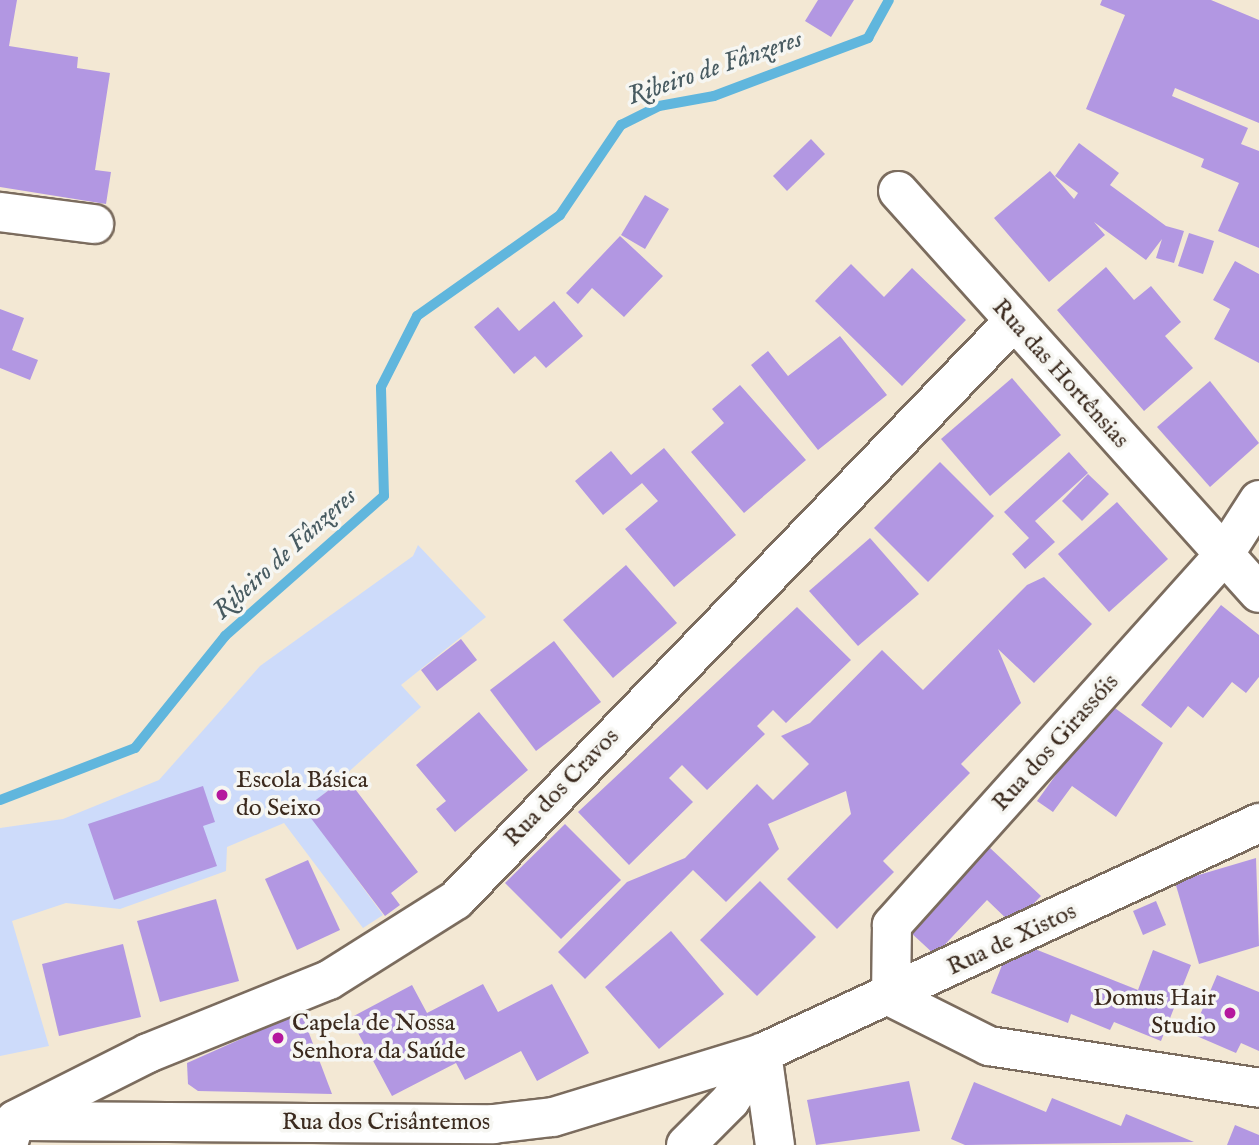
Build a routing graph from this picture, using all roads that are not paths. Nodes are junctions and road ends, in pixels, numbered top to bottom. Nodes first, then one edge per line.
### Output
1 (898, 191) dead end
2 (0, 212) edge
3 (94, 224) dead end
4 (1013, 322) junction
5 (1259, 500) edge
6 (1223, 556) junction
7 (1259, 593) edge
8 (1259, 823) edge
9 (891, 997) junction
10 (762, 1053) junction
11 (1259, 1088) edge
12 (8, 1129) edge
13 (686, 1145) edge
14 (775, 1145) edge

1 - 4 street, Rua das Hortênsias
2 - 3 street
4 - 6 street, Rua das Hortênsias
4 - 12 street, Rua dos Cravos
5 - 6 street, Rua dos Girassóis
6 - 7 street, Rua das Hortênsias
6 - 9 street, Rua dos Girassóis
8 - 9 street, Rua de Xistos
9 - 10 street, Rua de Xistos
9 - 11 street
10 - 12 street, Rua dos Crisântemos
10 - 13 street
10 - 14 street

